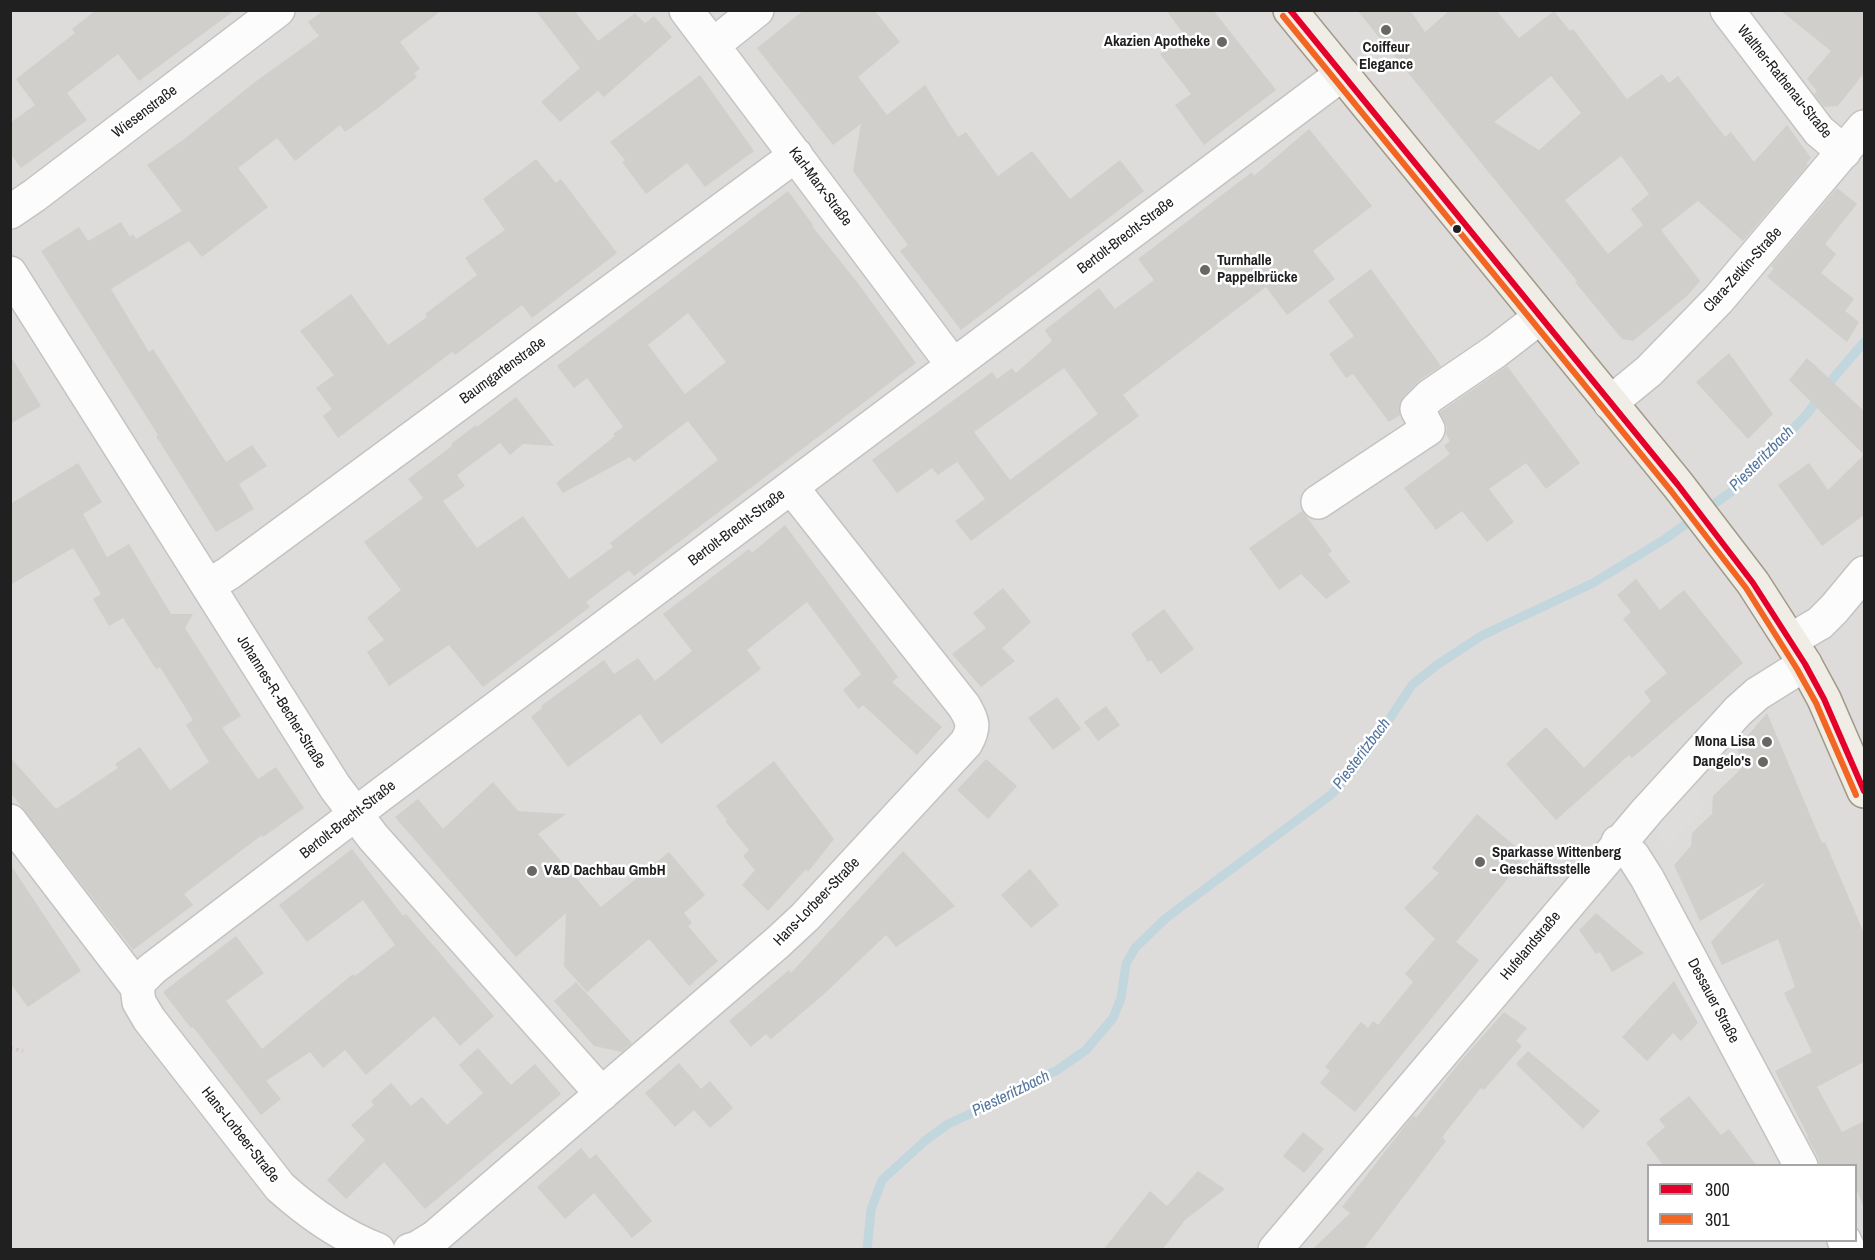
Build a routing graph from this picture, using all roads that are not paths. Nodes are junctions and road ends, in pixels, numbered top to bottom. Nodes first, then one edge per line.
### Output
1 (278, 10) edge
2 (686, 10) edge
3 (757, 10) edge
4 (1290, 10) edge
5 (1726, 10) edge
6 (713, 45) junction
7 (1342, 74) junction
8 (1864, 127) edge
9 (1844, 152) junction
10 (796, 155) junction
11 (10, 212) edge
12 (10, 273) edge
13 (1539, 317) junction
14 (953, 365) junction
15 (1610, 403) junction
16 (792, 488) junction
17 (1318, 502) dead end
18 (1864, 573) edge
19 (208, 586) junction
20 (1798, 652) junction
21 (1864, 791) edge
22 (356, 815) junction
23 (10, 821) edge
24 (1618, 842) junction
25 (137, 987) junction
26 (602, 1094) junction
27 (1800, 1164) edge
28 (378, 1250) edge
29 (411, 1250) edge
30 (1275, 1250) edge

1 - 11 street, Wiesenstraße
2 - 6 street, Karl-Marx-Straße
3 - 6 street
4 - 7 main road
5 - 9 street, Walther-Rathenau-Straße
6 - 10 street, Karl-Marx-Straße
7 - 13 main road
7 - 14 street, Bertolt-Brecht-Straße
8 - 9 street, Clara-Zetkin-Straße
9 - 15 street, Clara-Zetkin-Straße
10 - 14 street, Karl-Marx-Straße
10 - 19 street, Baumgartenstraße
12 - 19 street, Johannes-R.-Becher-Straße
13 - 15 main road
13 - 17 street
14 - 16 street, Bertolt-Brecht-Straße
15 - 20 main road
16 - 22 street, Bertolt-Brecht-Straße
16 - 26 street, Hans-Lorbeer-Straße
18 - 20 street, Hufelandstraße
19 - 22 street, Johannes-R.-Becher-Straße
20 - 21 main road
20 - 24 street, Hufelandstraße
22 - 25 street, Bertolt-Brecht-Straße
22 - 26 street, Johannes-R.-Becher-Straße
23 - 25 street, Hans-Lorbeer-Straße
24 - 27 street, Dessauer Straße
24 - 30 street, Hufelandstraße
25 - 28 street, Hans-Lorbeer-Straße
26 - 29 street, Hans-Lorbeer-Straße

